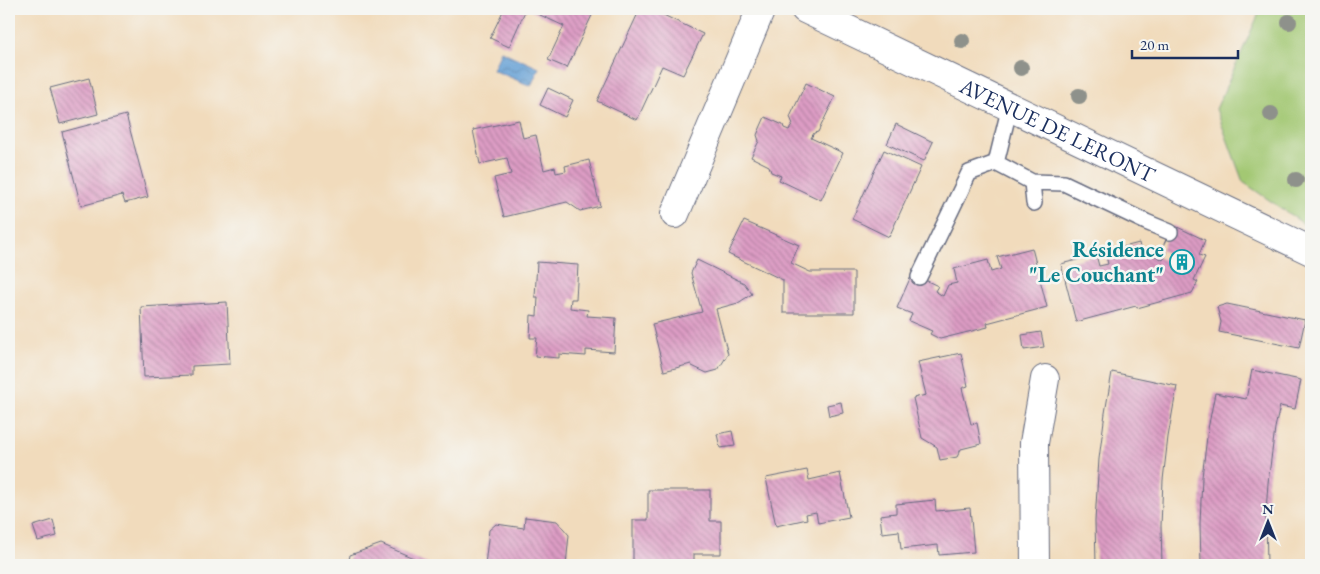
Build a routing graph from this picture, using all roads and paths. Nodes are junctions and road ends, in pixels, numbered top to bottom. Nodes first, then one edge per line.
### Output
1 (761, 9) edge
2 (805, 9) edge
3 (1010, 106) junction
4 (996, 163) junction
5 (1032, 182) junction
6 (1034, 203) dead end
7 (674, 214) dead end
8 (1170, 232) dead end
9 (1311, 250) edge
10 (919, 277) dead end
11 (1045, 379) dead end
12 (1035, 565) edge

1 - 7 street
2 - 3 street, AVENUE DE LERONT
3 - 4 lane
3 - 9 street, AVENUE DE LERONT
4 - 5 lane
4 - 10 lane
5 - 6 lane
5 - 8 lane
11 - 12 street

